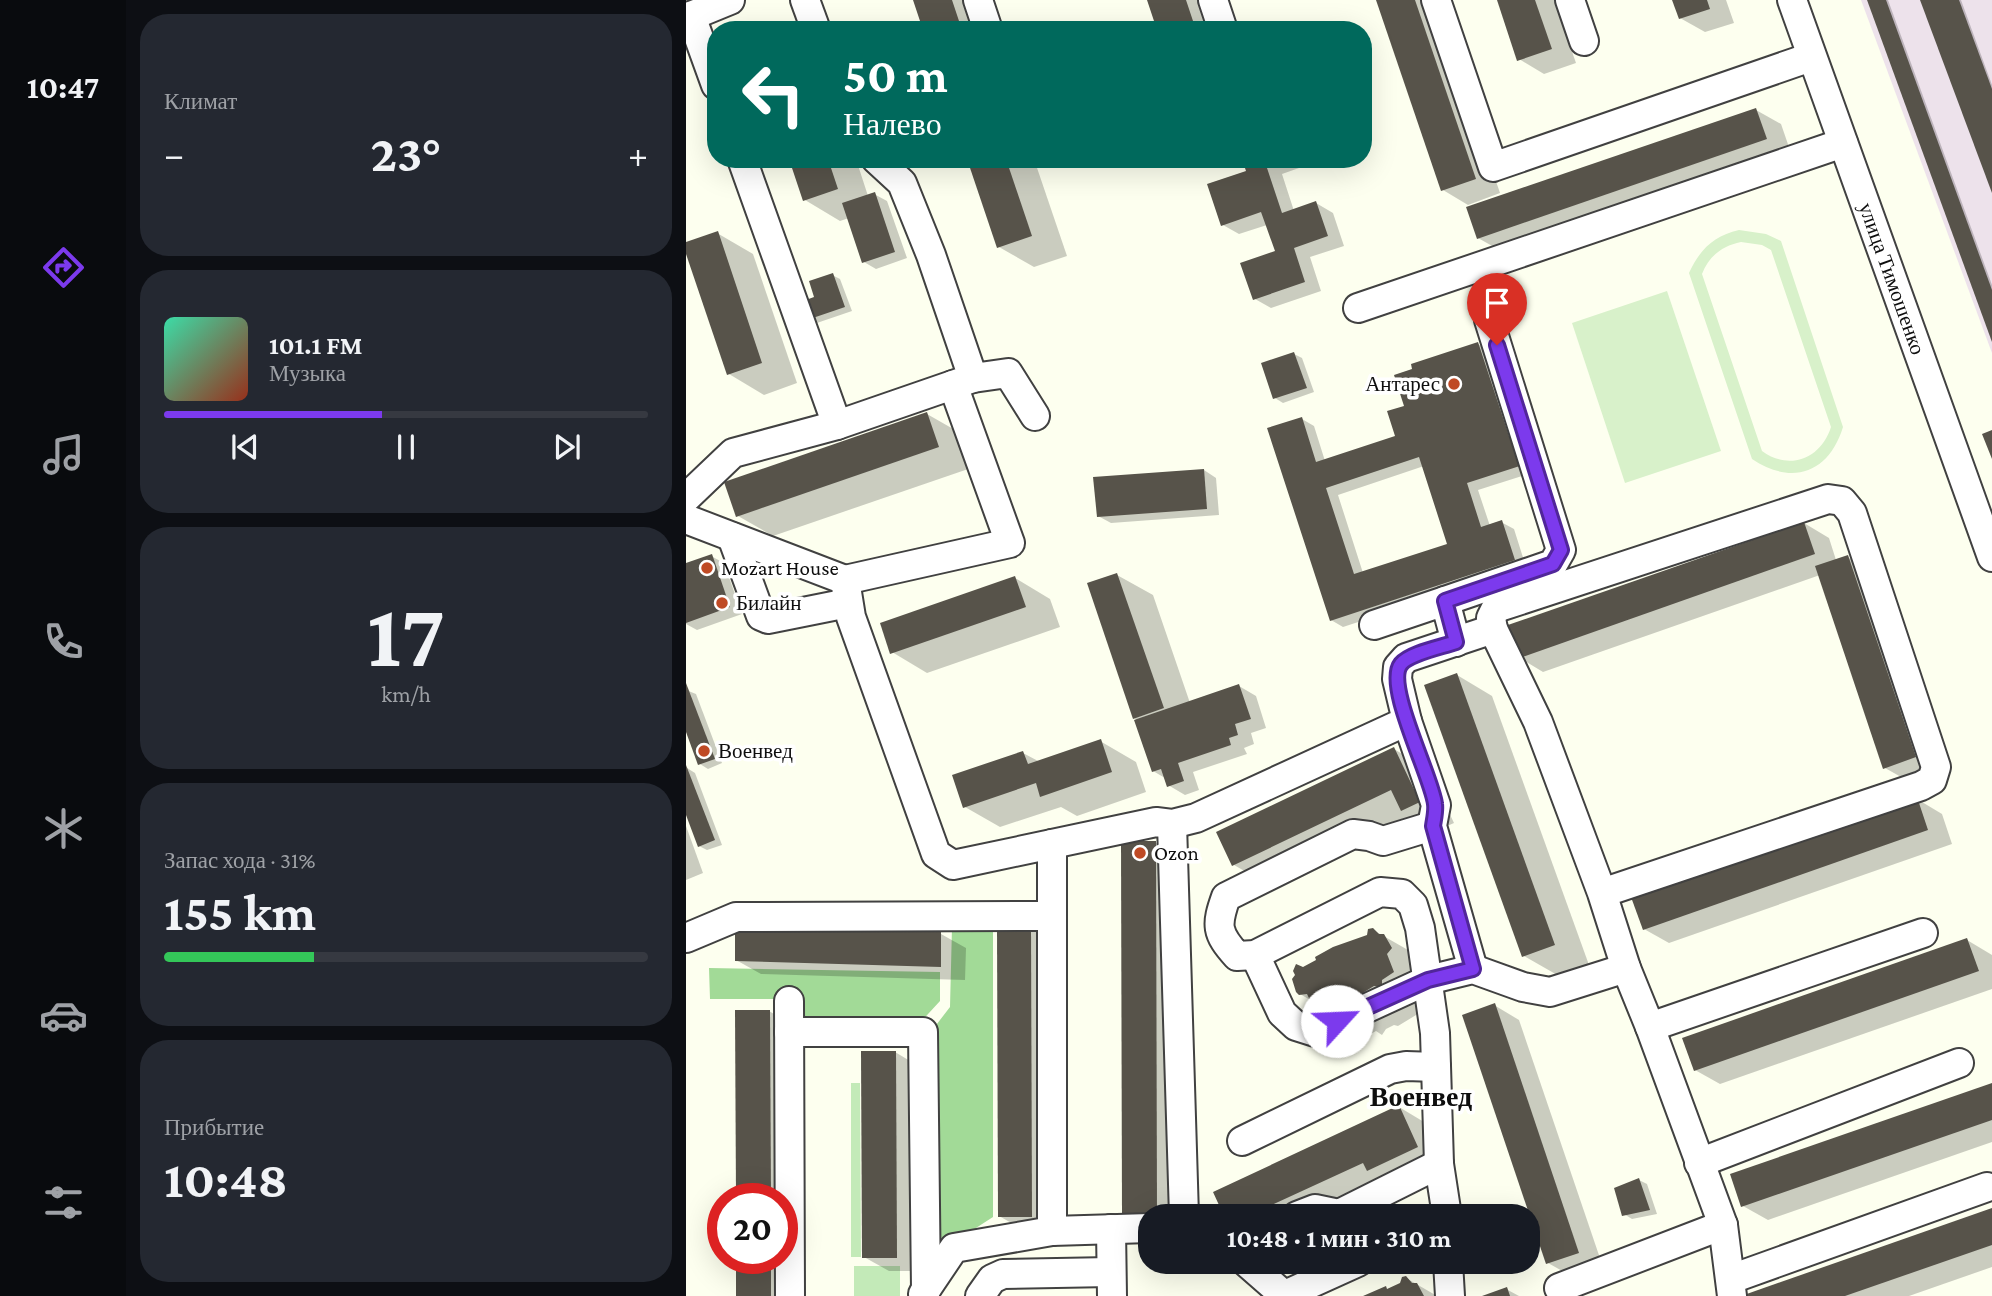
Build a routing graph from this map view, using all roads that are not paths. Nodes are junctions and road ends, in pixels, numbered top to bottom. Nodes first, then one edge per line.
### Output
1 (730, 0) edge
2 (805, 0) edge
3 (978, 0) edge
4 (1213, 0) edge
5 (1436, 0) edge
6 (1570, 0) edge
7 (1792, 0) edge
8 (689, 17) edge
9 (813, 21) edge
10 (985, 21) edge
11 (1220, 21) edge
12 (1584, 41) dead end
13 (1811, 57) junction
14 (707, 62) edge
15 (1843, 143) junction
16 (745, 168) edge
17 (886, 168) edge
18 (1358, 308) dead end
19 (1489, 320) dead end
20 (963, 382) junction
21 (1035, 416) dead end
22 (837, 425) junction
23 (686, 498) edge
24 (686, 519) edge
25 (732, 537) junction
26 (1992, 557) edge
27 (847, 591) junction
28 (1445, 601) junction
29 (1374, 625) dead end
30 (1493, 629) junction
31 (1456, 642) junction
32 (1407, 721) junction
33 (1172, 824) junction
34 (1433, 826) junction
35 (1052, 844) junction
36 (1602, 893) junction
37 (1051, 916) junction
38 (1923, 933) dead end
39 (686, 938) edge
40 (1255, 955) junction
41 (1626, 968) junction
42 (1473, 969) junction
43 (1428, 980) junction
44 (789, 1002) dead end
45 (1650, 1027) junction
46 (789, 1032) junction
47 (1959, 1063) dead end
48 (1436, 1067) junction
49 (1242, 1141) dead end
50 (1699, 1163) junction
51 (1439, 1164) junction
52 (1987, 1186) dead end
53 (1184, 1204) edge
54 (1359, 1204) edge
55 (1445, 1204) edge
56 (1723, 1225) junction
57 (1138, 1228) edge
58 (1111, 1229) junction
59 (1052, 1231) junction
60 (1260, 1274) edge
61 (1332, 1274) edge
62 (1449, 1274) edge
63 (1111, 1284) edge
64 (1559, 1288) dead end
65 (1731, 1288) edge
66 (924, 1293) edge
67 (790, 1296) edge
68 (980, 1296) edge
69 (1285, 1296) edge
70 (1450, 1296) edge

1 - 8 street
2 - 9 street
3 - 10 street
4 - 11 street
5 - 13 street
6 - 12 street
7 - 13 street, улица Тимошенко
8 - 14 street
13 - 15 street, улица Тимошенко
15 - 18 street
15 - 26 street, улица Тимошенко
16 - 22 street
17 - 20 street
19 - 28 street
20 - 21 street
20 - 22 street
20 - 27 street
22 - 23 street
24 - 25 street
25 - 27 street
25 - 27 street
27 - 35 street
28 - 29 street
28 - 31 street
30 - 31 street
30 - 36 street
30 - 36 street
31 - 32 street
32 - 33 street
32 - 34 street
33 - 35 street
33 - 53 street
34 - 40 street
34 - 42 street
35 - 37 street
36 - 41 street
37 - 39 street
37 - 59 street
38 - 45 street
40 - 43 street
40 - 43 street
41 - 42 street
41 - 45 street
42 - 43 street
43 - 48 street
44 - 46 street
45 - 50 street
46 - 66 street
46 - 67 street
47 - 50 street
48 - 49 street
48 - 51 street
50 - 56 street
51 - 54 street
51 - 55 street
52 - 65 street
56 - 64 street
56 - 65 street
57 - 58 street
58 - 59 street
58 - 63 street
59 - 66 street
60 - 69 street
61 - 69 street
62 - 70 street
63 - 68 street

